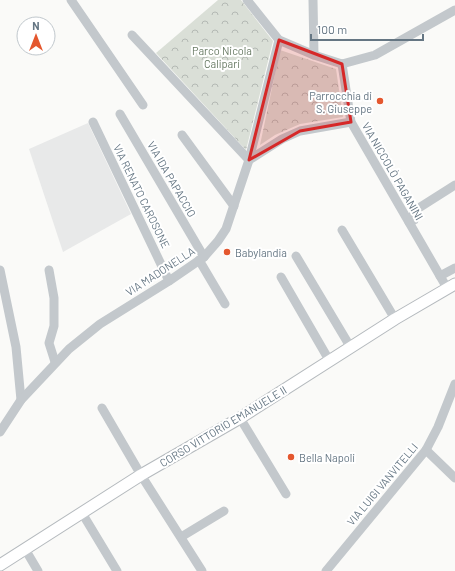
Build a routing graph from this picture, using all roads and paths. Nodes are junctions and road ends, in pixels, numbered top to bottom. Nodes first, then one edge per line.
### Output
1 (71, 0) edge
2 (247, 0) edge
3 (313, 0) edge
4 (455, 10) edge
5 (132, 35) dead end
6 (279, 40) junction
7 (314, 55) junction
8 (342, 64) junction
9 (143, 105) dead end
10 (120, 114) dead end
11 (93, 122) dead end
12 (351, 122) junction
13 (182, 135) dead end
14 (249, 160) junction
15 (454, 189) edge
16 (234, 206) junction
17 (409, 222) junction
18 (342, 230) dead end
19 (296, 256) dead end
20 (201, 258) junction
21 (455, 268) edge
22 (49, 270) dead end
23 (0, 273) edge
24 (440, 276) junction
25 (281, 277) dead end
26 (169, 281) junction
27 (451, 286) edge
28 (225, 304) dead end
29 (395, 319) junction
30 (350, 348) junction
31 (330, 360) junction
32 (55, 362) junction
33 (455, 384) edge
34 (21, 400) junction
35 (102, 408) dead end
36 (240, 418) junction
37 (0, 432) edge
38 (426, 450) junction
39 (141, 475) junction
40 (455, 478) edge
41 (286, 494) dead end
42 (224, 511) dead end
43 (82, 513) junction
44 (181, 537) junction
45 (25, 549) junction
46 (0, 565) edge
47 (38, 571) edge
48 (117, 571) edge
49 (202, 571) edge
50 (326, 571) edge

1 - 9 street
2 - 6 street
3 - 7 street
4 - 8 street
5 - 14 street
6 - 7 street
6 - 14 street, VIA MADONELLA
7 - 8 street
8 - 12 street, VIA NICCOLÒ PAGANINI
10 - 20 street, VIA IDA PAPACCIO
11 - 26 street, VIA RENATO CAROSONE
12 - 14 street
12 - 17 street, VIA NICCOLÒ PAGANINI
13 - 16 street
14 - 16 street, VIA MADONELLA
15 - 17 street
16 - 20 street, VIA MADONELLA
17 - 24 street, VIA NICCOLÒ PAGANINI
18 - 29 street
19 - 30 street
20 - 26 street, VIA MADONELLA
20 - 28 street, VIA IDA PAPACCIO
21 - 24 street
22 - 32 street
23 - 34 street
24 - 27 street, VIA NICCOLÒ PAGANINI
25 - 31 street
26 - 32 street, VIA MADONELLA
27 - 29 main road, CORSO VITTORIO EMANUELE II
29 - 30 main road, CORSO VITTORIO EMANUELE II
30 - 31 main road, CORSO VITTORIO EMANUELE II
31 - 36 main road, CORSO VITTORIO EMANUELE II
32 - 34 street, VIA MADONELLA
33 - 38 street, VIA LUIGI VANVITELLI
34 - 37 street, VIA MADONELLA
35 - 39 street
36 - 39 main road, CORSO VITTORIO EMANUELE II
36 - 41 street
38 - 40 street
38 - 50 street, VIA LUIGI VANVITELLI
39 - 43 main road, CORSO VITTORIO EMANUELE II
39 - 44 street
42 - 44 street
43 - 45 main road, CORSO VITTORIO EMANUELE II
43 - 48 street
44 - 49 street
45 - 46 main road, CORSO VITTORIO EMANUELE II
45 - 47 street

